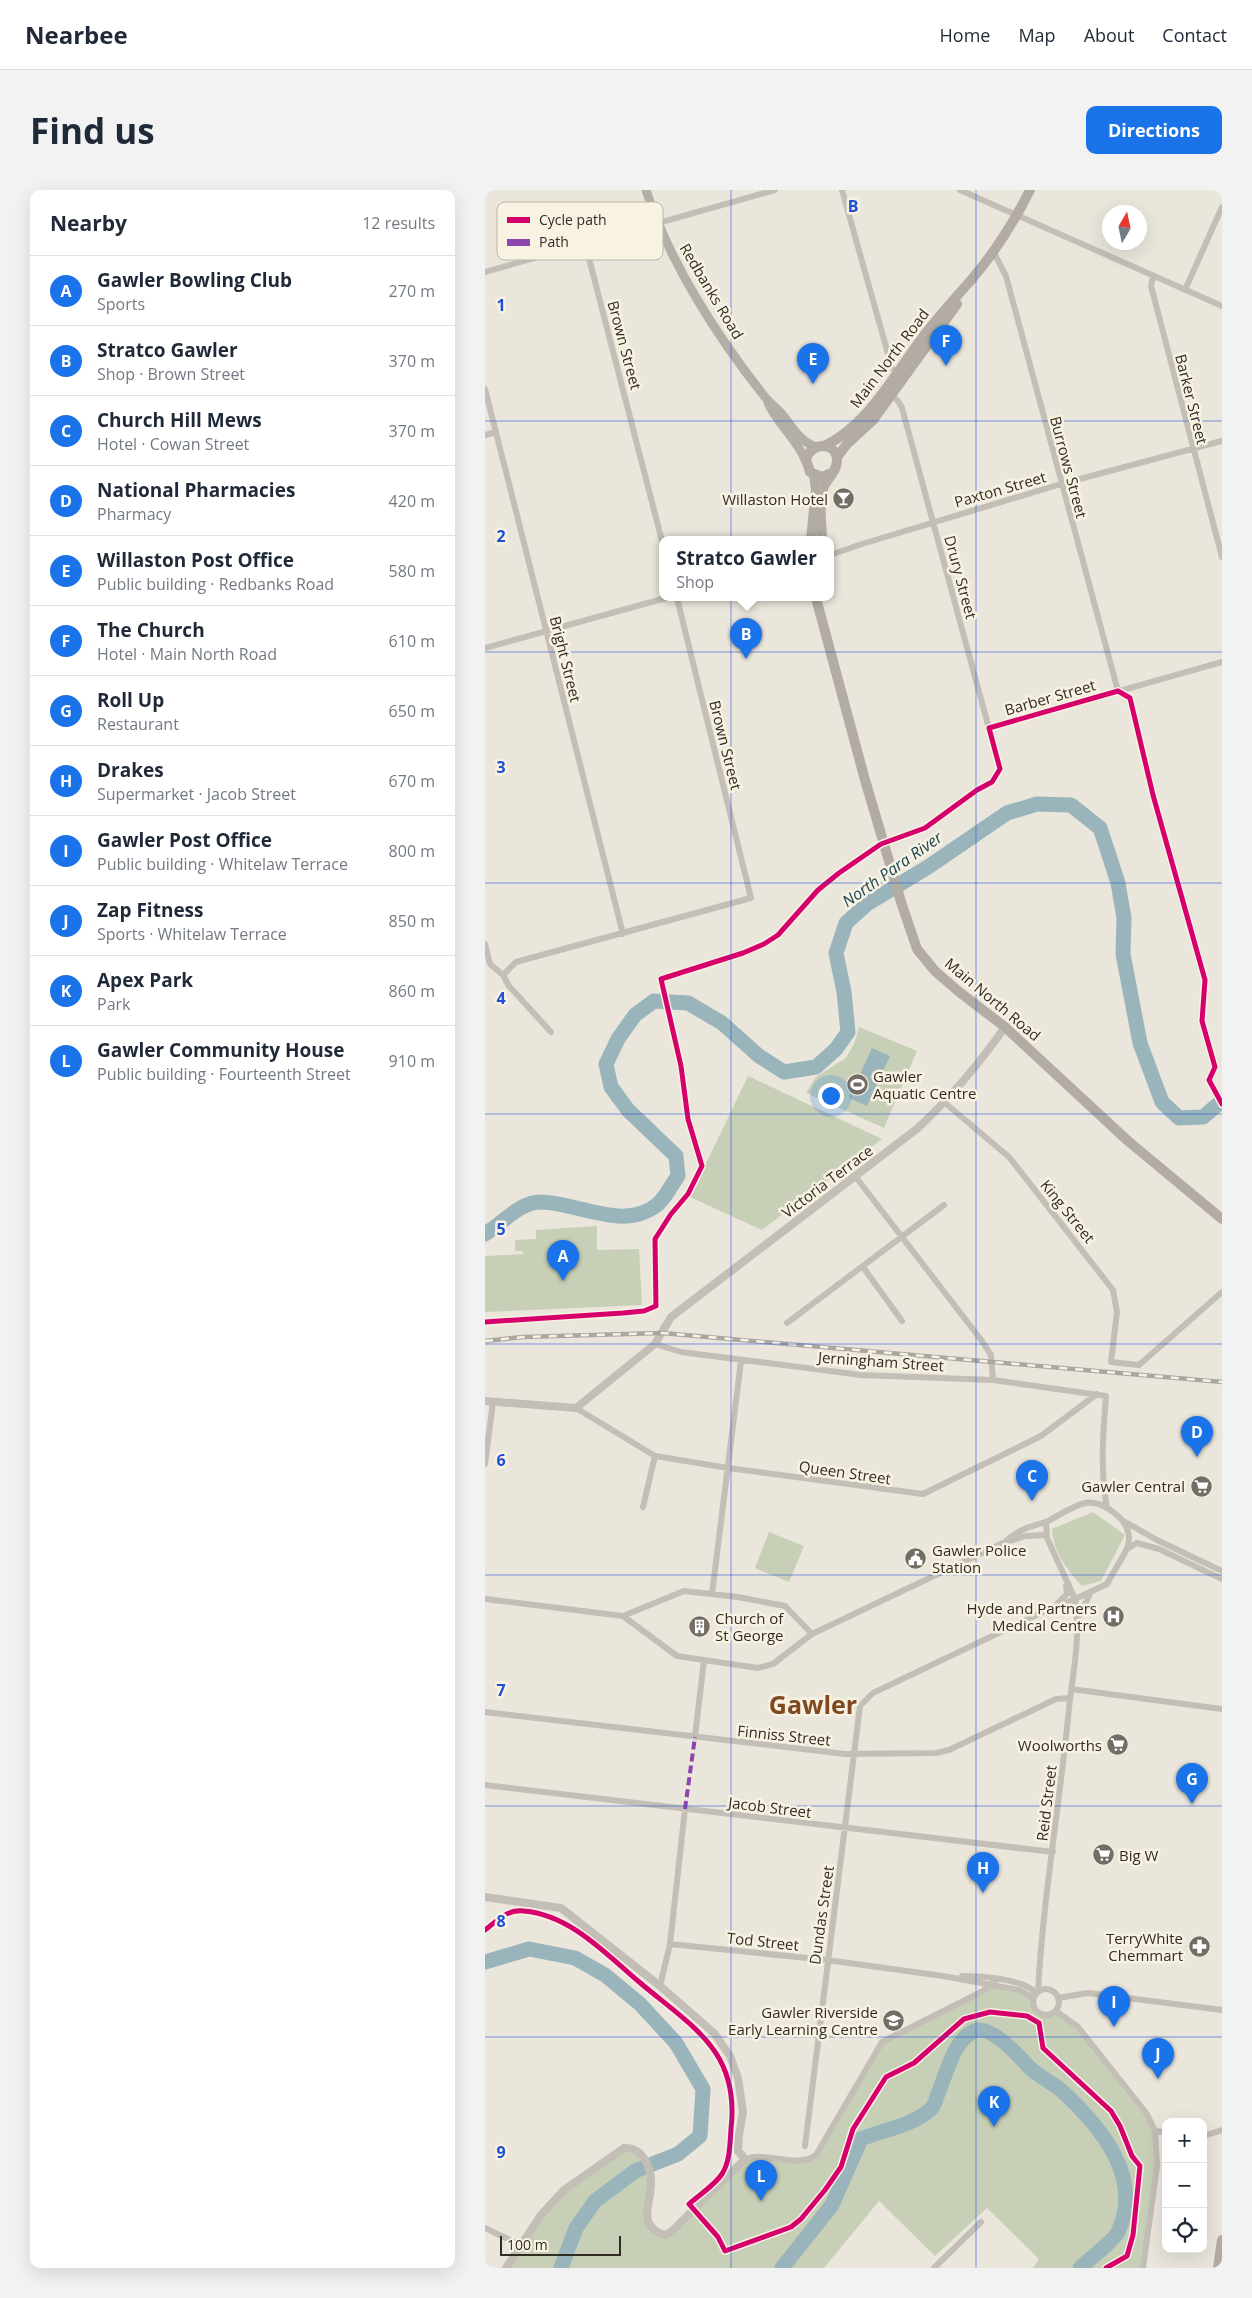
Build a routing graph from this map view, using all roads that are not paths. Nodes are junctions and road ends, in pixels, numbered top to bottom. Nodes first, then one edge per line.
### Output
1 (646, 190) edge
2 (775, 190) edge
3 (841, 190) edge
4 (960, 190) edge
5 (1030, 190) edge
6 (651, 202) edge
7 (1222, 207) edge
8 (1017, 216) junction
9 (663, 223) edge
10 (663, 232) edge
11 (993, 251) junction
12 (526, 260) edge
13 (589, 260) edge
14 (485, 272) edge
15 (1153, 275) junction
16 (972, 279) junction
17 (1185, 290) junction
18 (1222, 306) edge
19 (927, 347) junction
20 (897, 372) junction
21 (485, 389) edge
22 (892, 395) junction
23 (766, 398) junction
24 (856, 425) junction
25 (495, 432) junction
26 (485, 435) edge
27 (1222, 441) edge
28 (820, 446) junction
29 (1192, 449) junction
30 (837, 458) junction
31 (806, 462) junction
32 (832, 473) junction
33 (814, 475) junction
34 (1061, 484) junction
35 (821, 502) junction
36 (933, 522) junction
37 (661, 536) edge
38 (811, 536) edge
39 (817, 536) edge
40 (822, 536) edge
41 (834, 549) edge
42 (843, 549) junction
43 (834, 553) edge
44 (1222, 557) edge
45 (659, 600) edge
46 (678, 601) edge
47 (818, 601) edge
48 (823, 601) edge
49 (823, 616) junction
50 (546, 631) junction
51 (485, 648) edge
52 (1222, 662) edge
53 (1118, 691) junction
54 (989, 728) junction
55 (1000, 769) dead end
56 (623, 934) junction
57 (485, 944) edge
58 (503, 976) junction
59 (1005, 1027) junction
60 (551, 1032) dead end
61 (945, 1103) junction
62 (855, 1176) junction
63 (945, 1205) dead end
64 (1220, 1214) edge
65 (903, 1237) junction
66 (863, 1266) junction
67 (1222, 1292) edge
68 (902, 1321) dead end
69 (787, 1323) dead end
70 (655, 1344) junction
71 (741, 1361) junction
72 (993, 1380) junction
73 (1097, 1394) junction
74 (489, 1401) edge
75 (575, 1408) junction
76 (655, 1456) junction
77 (485, 1464) edge
78 (728, 1468) junction
79 (643, 1507) dead end
80 (1107, 1508) junction
81 (1119, 1518) junction
82 (1046, 1522) junction
83 (1046, 1535) junction
84 (1003, 1543) junction
85 (1127, 1549) junction
86 (1222, 1571) edge
87 (1222, 1579) edge
88 (1065, 1580) junction
89 (1090, 1593) junction
90 (712, 1594) junction
91 (485, 1598) edge
92 (1075, 1599) junction
93 (1049, 1609) junction
94 (623, 1616) junction
95 (1078, 1617) junction
96 (813, 1634) junction
97 (705, 1660) junction
98 (1071, 1689) junction
99 (1070, 1698) junction
100 (1222, 1710) edge
101 (485, 1712) edge
102 (695, 1737) junction
103 (854, 1753) junction
104 (485, 1785) edge
105 (685, 1809) junction
106 (845, 1828) junction
107 (1053, 1852) junction
108 (485, 1896) edge
109 (669, 1944) junction
110 (827, 1960) junction
111 (943, 1976) junction
112 (997, 1980) junction
113 (991, 1984) junction
114 (660, 1986) junction
115 (1037, 1992) junction
116 (1058, 1998) junction
117 (1033, 2000) junction
118 (1222, 2010) edge
119 (1056, 2011) junction
120 (1222, 2130) edge
121 (1155, 2131) junction
122 (1162, 2132) edge
123 (1207, 2135) edge
124 (805, 2146) dead end
125 (745, 2159) junction
126 (981, 2222) dead end
127 (485, 2228) edge
128 (1222, 2240) edge
129 (520, 2245) junction
130 (506, 2268) edge
131 (934, 2268) edge
132 (1143, 2268) edge
133 (1219, 2268) edge

1 - 6 main road, Redbanks Road
2 - 9 street
3 - 20 street
4 - 8 street
5 - 8 main road, Main North Road
7 - 17 street
8 - 11 main road, Main North Road
8 - 15 street
10 - 23 main road, Redbanks Road
11 - 16 main road, Main North Road
11 - 34 street, Burrows Street
12 - 14 street
13 - 37 street, Brown Street
15 - 17 street
15 - 29 street, Barker Street
16 - 19 main road, Main North Road
16 - 20 main road, Main North Road
17 - 18 street
19 - 20 main road
19 - 22 main road, Main North Road
20 - 24 main road, Main North Road
21 - 25 street, Bright Street
22 - 24 main road
22 - 30 main road, Main North Road
22 - 36 street, Drury Street
23 - 28 main road, Redbanks Road
23 - 31 main road, Redbanks Road
24 - 28 main road, Main North Road
25 - 26 street
25 - 50 street, Bright Street
27 - 29 street, Paxton Street
28 - 30 main road
28 - 31 main road
29 - 34 street, Paxton Street
29 - 44 street, Barker Street
30 - 32 main road
31 - 33 main road
32 - 33 main road
32 - 35 main road
33 - 38 main road
34 - 36 street, Paxton Street
34 - 53 street, Burrows Street
35 - 39 main road
35 - 40 main road
36 - 42 street, Paxton Street
36 - 54 street, Drury Street
41 - 42 street, Paxton Street
42 - 43 street, Paxton Street
45 - 50 street
46 - 56 street, Brown Street
47 - 49 main road, Main North Road
48 - 49 main road, Main North Road
49 - 59 main road, Main North Road
50 - 51 street
50 - 56 street, Bright Street
52 - 53 street, Barber Street
53 - 54 street, Barber Street
54 - 55 street, Drury Street
56 - 58 street
57 - 58 street
58 - 60 street
59 - 61 street, Victoria Terrace
59 - 64 main road, Main North Road
61 - 62 street, Victoria Terrace
61 - 67 street, King Street
62 - 65 street
62 - 70 street, Victoria Terrace
63 - 65 street
65 - 66 street
65 - 72 street
66 - 68 street
66 - 69 street
70 - 71 street, Jerningham Street
70 - 75 street
71 - 72 street, Jerningham Street
71 - 78 street
72 - 73 street, Jerningham Street
73 - 78 street, Queen Street
73 - 80 street, Jerningham Street
74 - 75 street
74 - 77 street
75 - 76 street, Queen Street
76 - 78 street, Queen Street
76 - 79 street
78 - 90 street
80 - 81 street
80 - 82 street
81 - 85 street
81 - 86 street
82 - 83 street
82 - 84 street
83 - 84 street
83 - 88 street
84 - 96 street
85 - 87 street
85 - 89 street
88 - 92 street
88 - 93 street
89 - 92 street
89 - 95 street, Reid Street
90 - 94 street
90 - 96 street
91 - 94 street
92 - 93 street
92 - 95 street, Reid Street
93 - 103 street, Dundas Street
94 - 97 street
95 - 98 street, Reid Street
96 - 97 street
97 - 102 street
98 - 99 street, Reid Street
98 - 100 street
99 - 103 street, Finniss Street
99 - 107 street, Reid Street
101 - 102 street, Finniss Street
102 - 103 street, Finniss Street
103 - 106 street, Dundas Street
104 - 105 street, Jacob Street
105 - 106 street, Jacob Street
105 - 109 street
106 - 107 street, Jacob Street
106 - 110 street, Dundas Street
107 - 115 street, Reid Street
108 - 114 street
109 - 110 street, Tod Street
109 - 114 street
110 - 111 street, Tod Street
110 - 124 street, Dundas Street
111 - 112 street, Tod Street
111 - 113 street, Tod Street
112 - 113 street
112 - 115 street, Tod Street
113 - 117 street, Tod Street
113 - 125 street
114 - 125 street
115 - 116 street
115 - 117 street
116 - 118 street
116 - 119 street
117 - 119 street
119 - 121 street
120 - 123 street
121 - 122 street
121 - 132 street
125 - 129 street
126 - 131 street
127 - 129 street
128 - 133 main road
129 - 130 street

